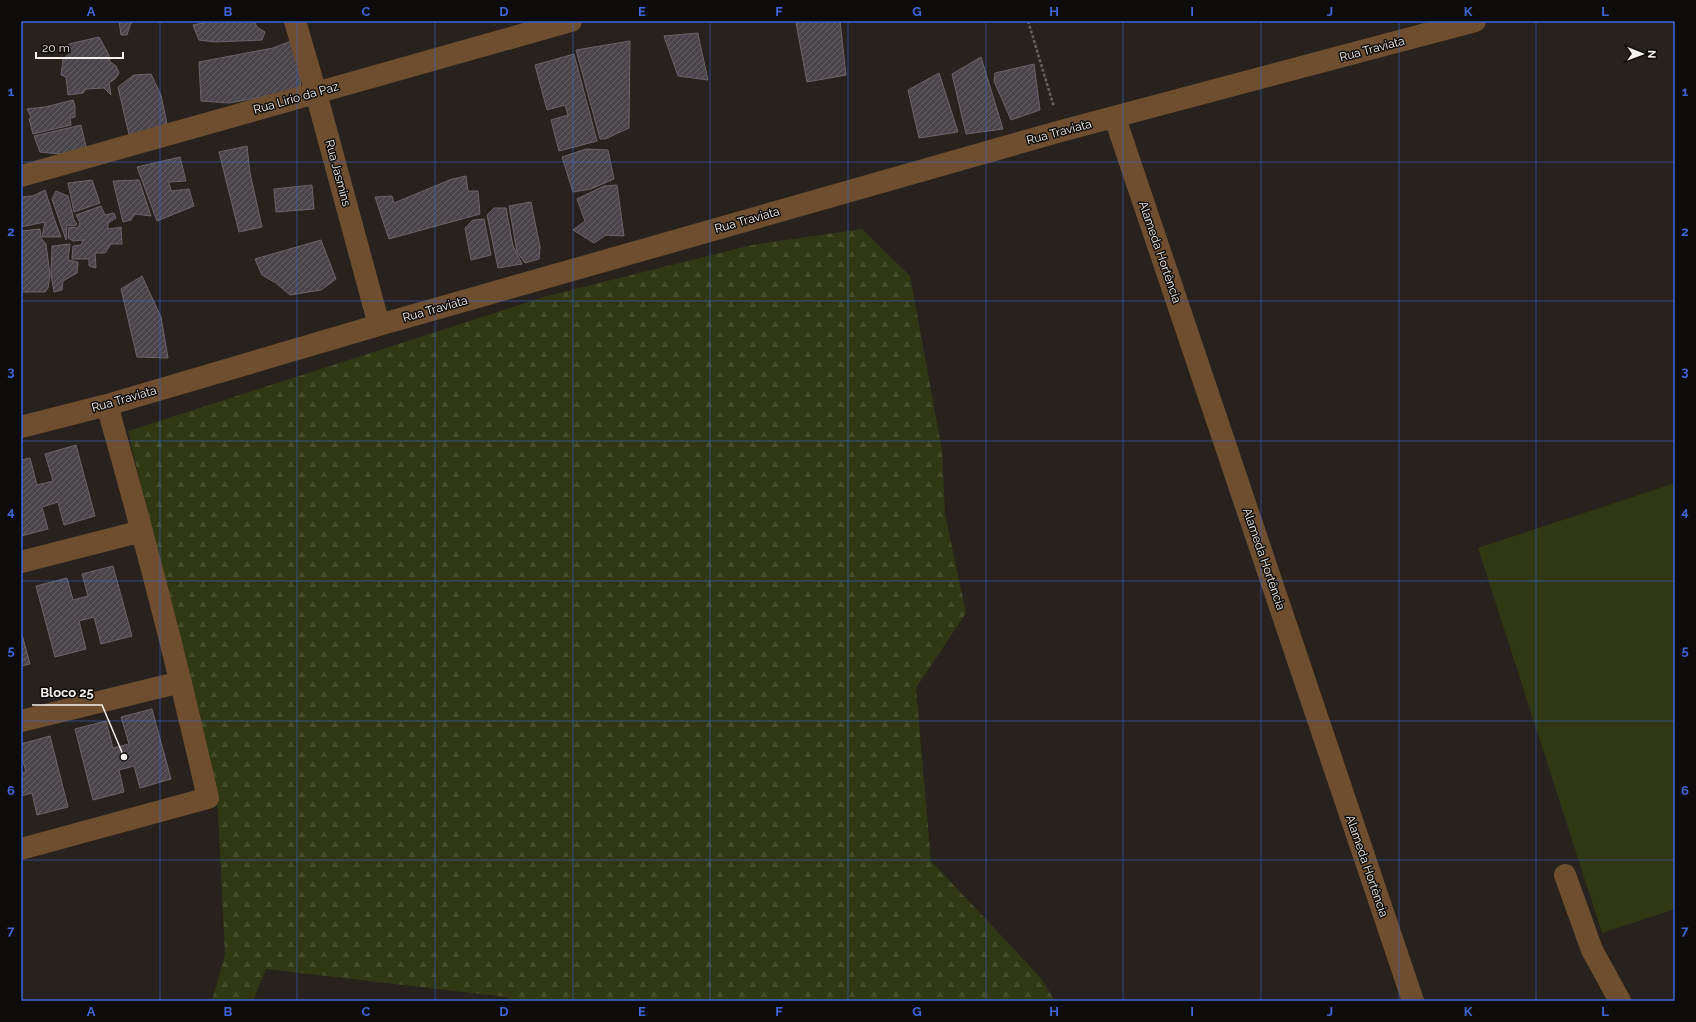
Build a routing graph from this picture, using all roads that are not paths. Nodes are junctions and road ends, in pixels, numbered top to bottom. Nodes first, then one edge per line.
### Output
1 (295, 21) edge
2 (571, 21) edge
3 (1474, 21) edge
4 (316, 93) junction
5 (1115, 118) junction
6 (21, 176) edge
7 (379, 325) junction
8 (106, 405) junction
9 (21, 427) edge
10 (142, 532) junction
11 (21, 562) edge
12 (181, 682) junction
13 (21, 721) edge
14 (21, 849) edge
15 (1565, 875) dead end
16 (1413, 1001) edge
17 (1620, 1001) edge

1 - 4 street, Rua Jasmins
2 - 4 street, Rua Lirio da Paz
3 - 5 street, Rua Traviata
4 - 6 street, Rua Lirio da Paz
4 - 7 street, Rua Jasmins
5 - 7 street, Rua Traviata
5 - 16 street, Alameda Hortência
7 - 8 street, Rua Traviata
8 - 9 street, Rua Traviata
8 - 10 street
10 - 11 street
10 - 12 street
12 - 13 street
12 - 14 street
15 - 17 street

